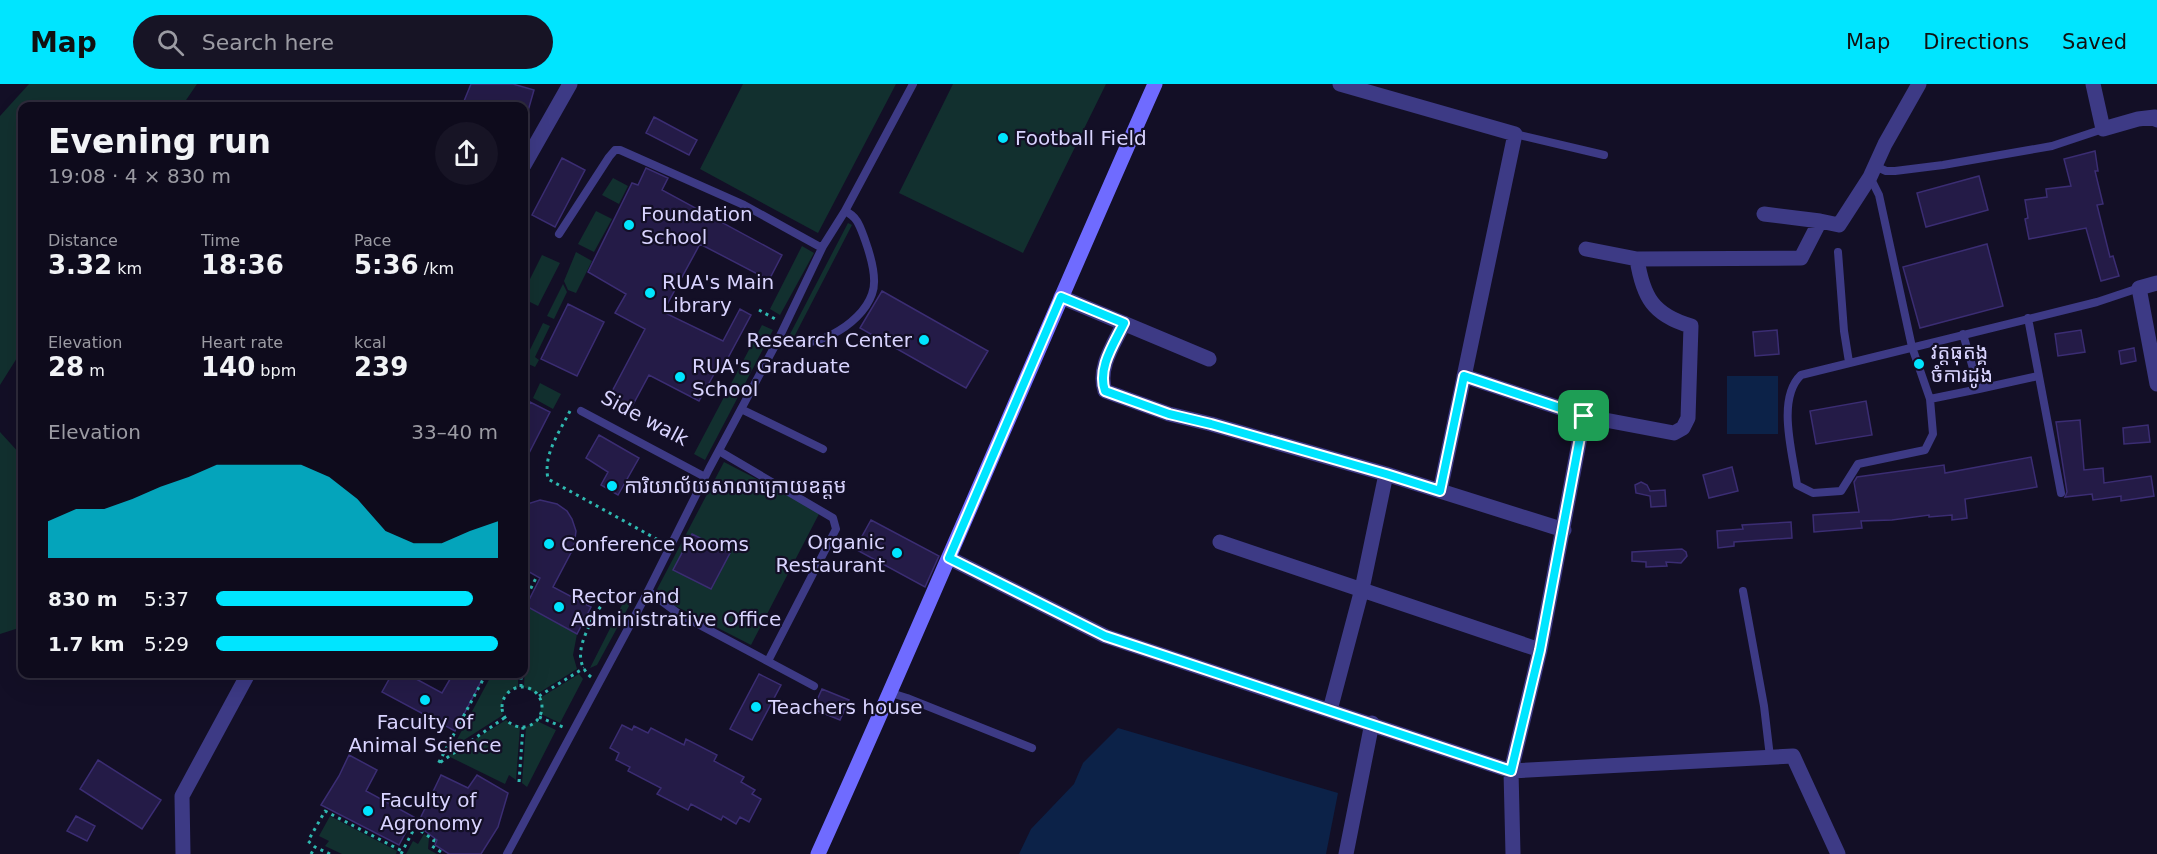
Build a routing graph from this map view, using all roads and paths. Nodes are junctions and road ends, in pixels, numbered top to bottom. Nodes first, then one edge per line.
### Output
1 (570, 84) edge
2 (913, 84) edge
3 (1155, 84) edge
4 (1340, 84) edge
5 (1919, 84) edge
6 (2094, 84) edge
7 (2157, 120) edge
8 (2103, 129) junction
9 (1515, 134) junction
10 (1604, 155) dead end
11 (528, 158) edge
12 (1873, 172) junction
13 (845, 211) junction
14 (1764, 214) dead end
15 (1820, 221) junction
16 (559, 234) dead end
17 (822, 248) junction
18 (1586, 249) dead end
19 (1838, 252) dead end
20 (1637, 259) junction
21 (2157, 284) edge
22 (2139, 288) junction
23 (1061, 297) junction
24 (759, 310) dead end
25 (2028, 318) junction
26 (781, 322) dead end
27 (1124, 323) junction
28 (1963, 334) junction
29 (778, 340) junction
30 (1912, 347) junction
31 (1209, 359) dead end
32 (1849, 362) junction
33 (1464, 376) junction
34 (2038, 376) junction
35 (2157, 384) edge
36 (1978, 389) junction
37 (1930, 399) junction
38 (571, 408) dead end
39 (741, 409) junction
40 (581, 411) dead end
41 (1584, 416) junction
42 (824, 449) dead end
43 (719, 451) junction
44 (1386, 474) junction
45 (705, 477) junction
46 (1440, 491) junction
47 (2061, 493) dead end
48 (1564, 530) junction
49 (1220, 542) dead end
50 (670, 546) junction
51 (949, 558) junction
52 (536, 579) dead end
53 (1362, 589) junction
54 (1743, 591) dead end
55 (528, 594) edge
56 (646, 595) junction
57 (1540, 650) junction
58 (768, 661) junction
59 (584, 668) junction
60 (247, 678) edge
61 (484, 678) edge
62 (521, 678) edge
63 (600, 683) junction
64 (814, 686) dead end
65 (521, 687) junction
66 (891, 693) junction
67 (539, 696) junction
68 (1330, 710) junction
69 (539, 717) junction
70 (504, 718) junction
71 (1372, 723) junction
72 (523, 727) junction
73 (572, 732) junction
74 (1032, 748) dead end
75 (1770, 757) junction
76 (1511, 771) junction
77 (519, 782) dead end
78 (315, 847) junction
79 (402, 852) edge
80 (183, 854) edge
81 (311, 854) edge
82 (330, 854) edge
83 (444, 854) edge
84 (507, 854) edge
85 (818, 854) edge
86 (1346, 854) edge
87 (1513, 854) edge
88 (1838, 854) edge

1 - 11 street
2 - 13 lane
3 - 23 street
4 - 9 street
5 - 12 street
6 - 8 street
7 - 8 street
8 - 12 lane
9 - 10 lane
9 - 33 street
12 - 15 street
12 - 30 lane
13 - 17 lane
13 - 29 lane
14 - 15 street
15 - 20 street
16 - 17 lane
17 - 29 lane
18 - 20 street
19 - 32 lane
20 - 41 street
21 - 22 street
22 - 25 lane
22 - 35 street
23 - 27 street
23 - 51 street
24 - 26 path
25 - 28 lane
25 - 34 lane
27 - 31 street
27 - 44 street
28 - 30 lane
28 - 36 lane
29 - 39 lane
30 - 32 lane
30 - 37 lane
32 - 37 lane
33 - 41 street
33 - 46 street
34 - 36 lane
34 - 47 lane
36 - 37 lane
38 - 50 path, Side walk
39 - 42 lane
39 - 43 lane
40 - 45 lane
41 - 48 street
43 - 45 lane
43 - 58 lane
44 - 46 street
44 - 53 street
45 - 50 lane
46 - 48 street
48 - 57 street
49 - 53 street
50 - 56 lane
51 - 66 street
51 - 68 street
52 - 55 path
53 - 57 street
53 - 68 street
54 - 75 lane
56 - 58 lane
56 - 59 path
56 - 63 lane
57 - 76 street
58 - 64 lane
59 - 63 path
59 - 67 path
60 - 80 street
61 - 70 path
62 - 65 path
63 - 73 lane
65 - 67 path
65 - 70 path
66 - 74 lane
66 - 85 street
67 - 69 path
68 - 71 street
69 - 72 path
69 - 73 path
70 - 72 path
71 - 76 street
71 - 86 street
72 - 77 path
73 - 84 lane
75 - 76 street
75 - 88 street
76 - 87 street
78 - 79 path
78 - 81 path
78 - 82 path
79 - 83 path

